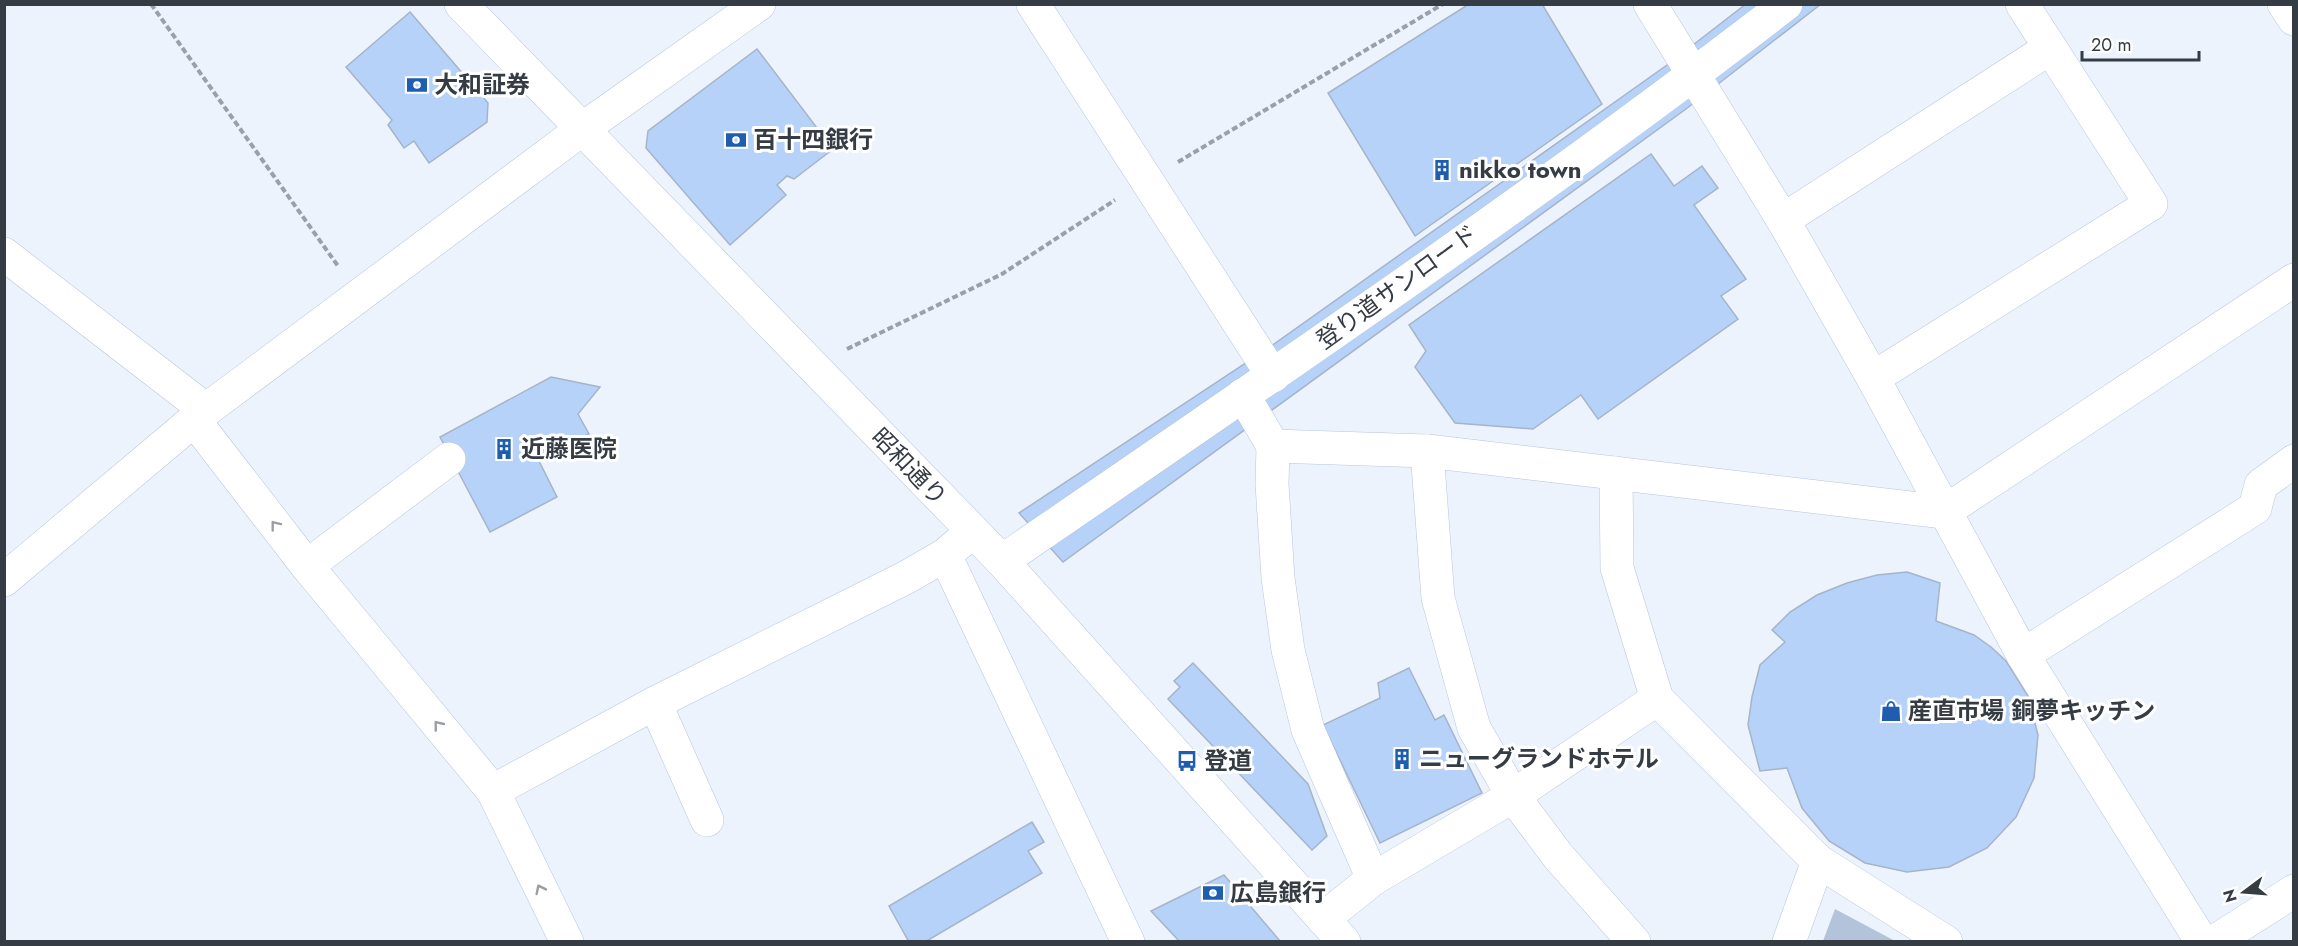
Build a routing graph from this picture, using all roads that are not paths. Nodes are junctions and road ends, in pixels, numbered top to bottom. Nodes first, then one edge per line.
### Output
1 (461, 4) edge
2 (759, 4) edge
3 (1033, 4) edge
4 (1650, 4) edge
5 (1786, 4) edge
6 (2022, 4) edge
7 (2284, 4) edge
8 (2294, 19) edge
9 (2050, 48) junction
10 (1695, 75) junction
11 (581, 130) junction
12 (1783, 220) junction
13 (4, 254) edge
14 (2294, 280) edge
15 (1273, 376) junction
16 (1873, 378) junction
17 (1243, 395) junction
18 (200, 415) junction
19 (1273, 446) junction
20 (1427, 451) junction
21 (449, 459) dead end
22 (2294, 461) edge
23 (1616, 474) junction
24 (1944, 512) junction
25 (972, 532) junction
26 (945, 555) junction
27 (1002, 561) junction
28 (307, 566) junction
29 (4, 580) edge
30 (2023, 655) junction
31 (1657, 699) junction
32 (654, 703) junction
33 (493, 791) junction
34 (1513, 796) junction
35 (707, 820) dead end
36 (1818, 861) junction
37 (1373, 879) junction
38 (2294, 891) edge
39 (1333, 934) edge
40 (562, 940) edge
41 (1128, 942) edge
42 (1634, 942) edge
43 (1789, 942) edge
44 (1946, 942) edge
45 (2202, 942) edge
46 (2214, 942) edge

1 - 11 street, 昭和通り
2 - 11 street
3 - 15 street
4 - 10 street
5 - 10 street, 登り道サンロード
6 - 9 street
7 - 8 street
9 - 12 street
9 - 16 street
10 - 12 street
10 - 15 street, 登り道サンロード
11 - 18 street
11 - 25 street, 昭和通り
12 - 16 street
13 - 18 street
14 - 24 street
15 - 17 street, 登り道サンロード
16 - 24 street
17 - 19 street
17 - 27 street, 登り道サンロード
28 -> 18 street
18 - 29 street
19 - 20 street
19 - 37 street
20 - 23 street
20 - 34 street
21 - 28 street
22 - 30 street
23 - 24 street
23 - 31 street
24 - 30 street
25 - 26 street
25 - 27 street, 昭和通り
26 - 32 street
26 - 41 street
27 - 39 street, 昭和通り
33 -> 28 street
30 - 45 street
31 - 34 street
31 - 36 street
32 - 33 street
32 - 35 street
40 -> 33 street
34 - 37 street
34 - 42 street
36 - 43 street
36 - 44 street
37 - 39 street
38 - 46 street

